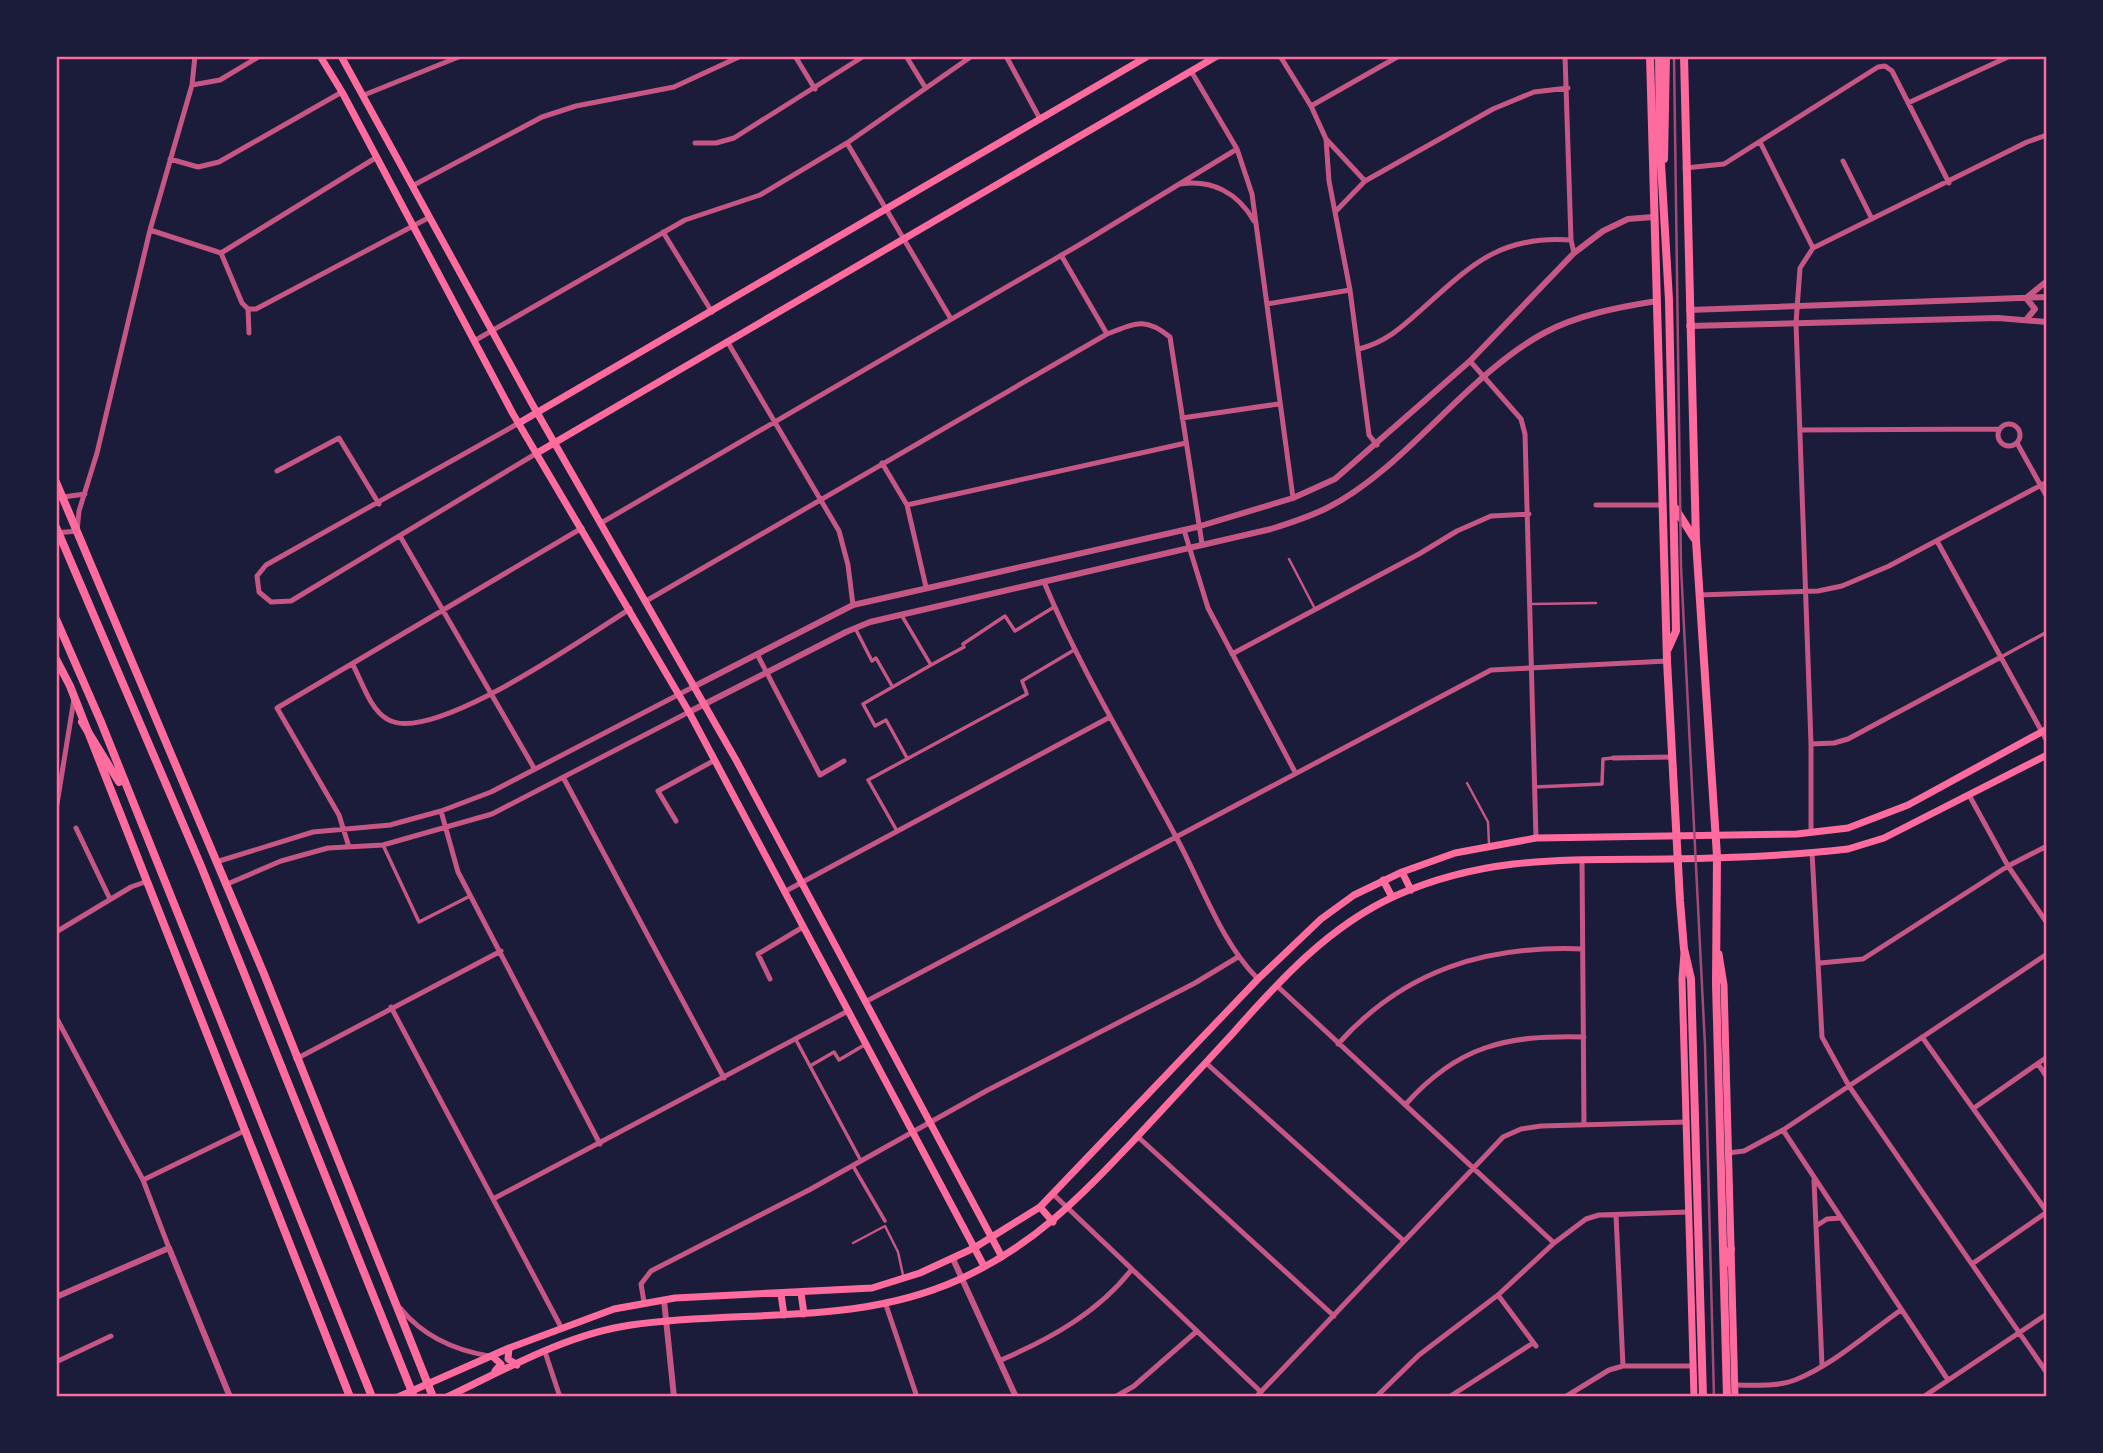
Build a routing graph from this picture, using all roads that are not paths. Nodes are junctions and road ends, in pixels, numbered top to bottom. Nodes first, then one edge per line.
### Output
1 (195, 56) edge
2 (260, 56) edge
3 (320, 56) edge
4 (341, 56) edge
5 (461, 56) edge
6 (741, 56) edge
7 (795, 56) edge
8 (864, 56) edge
9 (906, 56) edge
10 (972, 56) edge
11 (1006, 56) edge
12 (1147, 56) edge
13 (1217, 56) edge
14 (1280, 56) edge
15 (1399, 56) edge
16 (1565, 56) edge
17 (1650, 56) edge
18 (1659, 56) edge
19 (1666, 56) edge
20 (1684, 56) edge
21 (2010, 56) edge
22 (1191, 71) junction
23 (192, 85) junction
24 (925, 87) junction
25 (1568, 88) junction
26 (815, 89) junction
27 (342, 92) junction
28 (364, 95) junction
29 (1908, 103) junction
30 (1311, 106) junction
31 (1040, 119) junction
32 (2047, 135) edge
33 (1326, 139) junction
34 (1760, 142) junction
35 (695, 143) dead end
36 (846, 143) junction
37 (1660, 146) junction
38 (1237, 149) junction
39 (377, 158) junction
40 (170, 159) junction
41 (1843, 161) dead end
42 (1685, 168) junction
43 (1663, 169) junction
44 (1652, 174) junction
45 (1365, 181) junction
46 (1949, 183) junction
47 (1178, 184) junction
48 (414, 186) junction
49 (887, 209) junction
50 (1336, 211) junction
51 (430, 217) junction
52 (1653, 217) junction
53 (1872, 219) junction
54 (1255, 224) junction
55 (414, 226) junction
56 (150, 230) junction
57 (663, 232) junction
58 (903, 238) junction
59 (1571, 240) junction
60 (1813, 248) junction
61 (221, 253) junction
62 (1574, 253) junction
63 (1061, 255) junction
64 (2047, 281) edge
65 (1350, 290) junction
66 (2047, 297) edge
67 (2026, 298) junction
68 (1657, 301) junction
69 (1267, 304) junction
70 (1796, 305) junction
71 (1724, 308) junction
72 (248, 309) junction
73 (1688, 310) junction
74 (712, 312) junction
75 (951, 319) junction
76 (2026, 320) junction
77 (2047, 322) edge
78 (1796, 323) junction
79 (1725, 325) junction
80 (1689, 326) junction
81 (492, 331) junction
82 (249, 333) dead end
83 (1107, 334) junction
84 (474, 341) junction
85 (727, 341) junction
86 (1359, 349) junction
87 (1470, 361) junction
88 (1483, 378) junction
89 (1278, 404) junction
90 (537, 413) junction
91 (1182, 418) junction
92 (776, 422) junction
93 (519, 423) junction
94 (1999, 429) junction
95 (1800, 430) junction
96 (555, 442) junction
97 (1186, 443) junction
98 (2017, 443) junction
99 (1377, 445) junction
100 (537, 453) junction
101 (882, 463) junction
102 (277, 471) dead end
103 (56, 482) edge
104 (2044, 483) edge
105 (85, 494) junction
106 (2047, 497) edge
107 (59, 498) edge
108 (1293, 498) junction
109 (821, 499) junction
110 (379, 504) junction
111 (907, 505) junction
112 (1596, 505) dead end
113 (1669, 505) junction
114 (1529, 514) junction
115 (601, 523) junction
116 (1198, 527) junction
117 (582, 528) junction
118 (1184, 530) junction
119 (57, 531) edge
120 (77, 531) junction
121 (400, 536) junction
122 (1696, 541) junction
123 (1937, 541) junction
124 (1202, 544) junction
125 (1189, 547) junction
126 (1289, 559) dead end
127 (1044, 582) junction
128 (926, 587) junction
129 (1806, 592) junction
130 (1699, 595) junction
131 (646, 601) junction
132 (1596, 603) dead end
133 (1531, 604) junction
134 (853, 605) junction
135 (1054, 607) junction
136 (630, 609) junction
137 (1315, 609) junction
138 (442, 613) junction
139 (902, 616) junction
140 (56, 619) edge
141 (855, 628) junction
142 (2047, 632) edge
143 (1074, 650) junction
144 (757, 654) junction
145 (1232, 654) junction
146 (2001, 657) junction
147 (56, 659) edge
148 (1667, 661) junction
149 (930, 665) junction
150 (352, 666) junction
151 (1532, 669) junction
152 (766, 672) junction
153 (695, 685) junction
154 (892, 686) junction
155 (679, 693) junction
156 (490, 694) junction
157 (74, 699) junction
158 (705, 704) junction
159 (689, 712) junction
160 (1110, 717) junction
161 (82, 722) junction
162 (2044, 730) edge
163 (2047, 741) edge
164 (1811, 744) junction
165 (2047, 755) edge
166 (1672, 757) junction
167 (907, 758) junction
168 (1613, 758) joint
169 (715, 760) junction
170 (844, 761) dead end
171 (56, 768) edge
172 (534, 768) junction
173 (63, 770) junction
174 (1295, 772) junction
175 (563, 777) junction
176 (1467, 783) dead end
177 (1535, 787) junction
178 (1969, 795) junction
179 (128, 797) junction
180 (56, 810) edge
181 (441, 811) junction
182 (676, 821) dead end
183 (76, 828) dead end
184 (344, 829) junction
185 (445, 830) junction
186 (897, 831) junction
187 (1811, 832) junction
188 (1678, 836) junction
189 (1715, 836) junction
190 (1177, 838) junction
191 (1536, 838) junction
192 (1489, 844) junction
193 (383, 845) junction
194 (2047, 846) edge
195 (349, 847) junction
196 (1812, 852) junction
197 (1717, 856) junction
198 (1582, 859) junction
199 (1679, 859) junction
200 (215, 862) junction
201 (2008, 866) junction
202 (1402, 872) junction
203 (1383, 880) junction
204 (145, 883) junction
205 (800, 883) junction
206 (225, 885) junction
207 (1411, 890) junction
208 (784, 892) junction
209 (470, 895) junction
210 (1392, 897) junction
211 (110, 899) junction
212 (2047, 923) edge
213 (803, 927) junction
214 (56, 932) edge
215 (1583, 949) junction
216 (1684, 949) junction
217 (501, 951) junction
218 (1718, 953) junction
219 (2047, 954) edge
220 (1238, 957) junction
221 (1820, 963) junction
222 (770, 979) dead end
223 (1258, 979) junction
224 (1276, 985) junction
225 (865, 1002) junction
226 (391, 1007) junction
227 (848, 1011) junction
228 (56, 1017) edge
229 (1584, 1037) junction
230 (1923, 1037) junction
231 (796, 1040) junction
232 (866, 1044) junction
233 (1338, 1044) junction
234 (2047, 1057) edge
235 (296, 1059) junction
236 (1206, 1063) junction
237 (2038, 1064) junction
238 (810, 1066) junction
239 (2047, 1077) edge
240 (724, 1078) junction
241 (1849, 1086) junction
242 (1405, 1105) junction
243 (1974, 1108) junction
244 (930, 1122) junction
245 (1687, 1122) junction
246 (1584, 1125) junction
247 (1783, 1130) junction
248 (244, 1131) junction
249 (912, 1133) junction
250 (1138, 1136) junction
251 (600, 1144) junction
252 (1728, 1153) junction
253 (861, 1161) junction
254 (853, 1166) junction
255 (1473, 1166) junction
256 (1814, 1177) junction
257 (143, 1180) junction
258 (1053, 1194) junction
259 (493, 1199) junction
260 (1040, 1207) junction
261 (1069, 1209) junction
262 (1689, 1212) junction
263 (2047, 1212) edge
264 (1616, 1215) junction
265 (1841, 1218) junction
266 (885, 1221) dead end
267 (1053, 1222) junction
268 (1816, 1226) junction
269 (992, 1238) junction
270 (1404, 1241) junction
271 (853, 1243) dead end
272 (1554, 1243) junction
273 (169, 1248) junction
274 (974, 1248) junction
275 (1731, 1249) junction
276 (1002, 1257) junction
277 (953, 1259) junction
278 (1972, 1264) junction
279 (984, 1266) junction
280 (1132, 1269) junction
281 (1723, 1269) junction
282 (962, 1278) junction
283 (904, 1279) junction
284 (387, 1285) junction
285 (801, 1293) junction
286 (781, 1294) junction
287 (1498, 1295) junction
288 (56, 1297) edge
289 (664, 1300) junction
290 (644, 1303) junction
291 (887, 1305) junction
292 (1901, 1310) junction
293 (804, 1314) junction
294 (2047, 1314) edge
295 (784, 1315) junction
296 (1334, 1316) junction
297 (665, 1322) junction
298 (561, 1327) junction
299 (1197, 1331) junction
300 (2019, 1333) junction
301 (111, 1336) dead end
302 (509, 1348) junction
303 (545, 1352) junction
304 (492, 1356) junction
305 (1001, 1360) junction
306 (56, 1362) edge
307 (517, 1365) junction
308 (1623, 1366) junction
309 (1694, 1366) junction
310 (1822, 1366) junction
311 (2047, 1373) edge
312 (1948, 1380) junction
313 (428, 1384) junction
314 (1735, 1385) junction
315 (413, 1394) edge
316 (1259, 1394) edge
317 (449, 1396) edge
318 (230, 1397) edge
319 (350, 1397) edge
320 (372, 1397) edge
321 (398, 1397) edge
322 (433, 1397) edge
323 (561, 1397) edge
324 (674, 1397) edge
325 (917, 1397) edge
326 (1016, 1397) edge
327 (1115, 1397) edge
328 (1376, 1397) edge
329 (1449, 1397) edge
330 (1565, 1397) edge
331 (1694, 1397) edge
332 (1703, 1397) edge
333 (1727, 1397) edge
334 (1735, 1397) edge
335 (1923, 1397) edge

1 - 23 street
2 - 23 street
3 - 27 main road
4 - 28 main road
5 - 28 street
6 - 48 street
7 - 26 street
8 - 26 street
9 - 24 street
10 - 24 street
11 - 31 street
12 - 31 main road
13 - 22 main road
14 - 30 street
15 - 30 street
16 - 25 street
17 - 44 main road
18 - 37 main road
19 - 43 main road
20 - 42 main road
21 - 29 street
22 - 38 street
22 - 58 main road
23 - 40 street
24 - 36 street
25 - 45 street
25 - 59 street
26 - 35 street
27 - 39 main road
27 - 40 street
28 - 48 main road
29 - 34 street
29 - 46 street
30 - 33 street
31 - 49 main road
32 - 46 street
33 - 45 street
33 - 50 street
34 - 42 street
34 - 60 street
36 - 49 street
36 - 57 street
37 - 43 main road
37 - 44 main road
38 - 47 street
38 - 54 street
39 - 55 main road
39 - 61 street
40 - 56 street
41 - 53 street
42 - 73 main road
43 - 113 main road
44 - 52 main road
45 - 50 street
46 - 53 street
47 - 54 street
47 - 63 street
48 - 51 main road
49 - 58 street
49 - 74 main road
50 - 65 street
51 - 55 street
51 - 81 main road
52 - 62 street
52 - 68 main road
53 - 60 street
54 - 69 street
55 - 72 street
55 - 84 main road
56 - 61 street
56 - 105 street
57 - 74 street
57 - 81 street
58 - 75 street
58 - 85 main road
59 - 62 street
59 - 86 street
60 - 70 street
61 - 72 street
62 - 87 street
63 - 75 street
63 - 83 street
64 - 67 street
65 - 69 street
65 - 86 street
66 - 67 street
67 - 70 street
67 - 76 street
68 - 88 street
68 - 113 main road
69 - 89 street
70 - 71 street
70 - 78 street
71 - 73 street
71 - 79 street
72 - 82 street
73 - 80 main road
74 - 90 main road
75 - 92 street
76 - 77 street
76 - 78 street
78 - 79 street
78 - 95 street
79 - 80 street
80 - 122 main road
81 - 84 street
81 - 90 main road
83 - 91 street
83 - 101 street
84 - 93 main road
85 - 92 street
85 - 96 main road
86 - 99 street
87 - 88 street
87 - 99 street
88 - 114 street
88 - 124 street
89 - 91 street
89 - 108 street
90 - 93 main road
90 - 96 main road
91 - 97 street
92 - 109 street
92 - 115 street
93 - 100 main road
93 - 110 street
94 - 95 street
94 - 98 street
94 - 98 street
95 - 129 street
96 - 100 main road
96 - 115 main road
97 - 111 street
97 - 116 street
98 - 104 street
99 - 108 street
100 - 117 main road
100 - 121 street
101 - 109 street
101 - 111 street
102 - 110 street
103 - 107 main road
104 - 106 street
104 - 123 street
105 - 107 street
105 - 120 street
107 - 120 main road
108 - 116 street
109 - 131 street
109 - 134 street
110 - 121 street
111 - 128 street
112 - 113 street
113 - 122 main road
113 - 148 main road
114 - 133 street
114 - 137 street
115 - 131 main road
116 - 118 street
116 - 124 street
117 - 136 main road
117 - 138 street
118 - 125 street
118 - 128 street
119 - 120 street
119 - 315 main road
120 - 200 main road
121 - 138 street
122 - 130 main road
123 - 129 street
123 - 146 street
124 - 125 street
125 - 127 street
125 - 145 street
126 - 137 lane
127 - 135 street
127 - 139 street
128 - 134 street
129 - 130 street
129 - 164 street
130 - 189 main road
131 - 153 main road
132 - 133 lane
133 - 151 street
134 - 144 street
135 - 143 street
135 - 149 street
136 - 155 main road
136 - 156 street
137 - 145 street
138 - 150 street
138 - 156 street
139 - 141 street
139 - 149 street
140 - 179 main road
141 - 152 street
141 - 154 street
142 - 146 street
143 - 160 street
143 - 167 street
144 - 152 street
144 - 153 street
145 - 174 street
146 - 162 street
146 - 164 street
147 - 157 main road
148 - 151 street
148 - 166 main road
149 - 154 street
150 - 156 street
150 - 184 street
151 - 174 street
151 - 177 street
152 - 158 street
152 - 170 street
153 - 155 street
153 - 158 main road
154 - 167 street
155 - 159 main road
155 - 172 street
156 - 172 street
157 - 161 main road
157 - 173 street
158 - 159 street
158 - 205 main road
159 - 169 main road
159 - 175 street
160 - 186 street
160 - 190 street
161 - 179 main road
161 - 204 main road
162 - 163 street
162 - 187 main road
164 - 187 street
165 - 178 main road
166 - 168 street
166 - 188 main road
167 - 186 street
168 - 177 street
169 - 182 street
169 - 208 main road
171 - 173 street
172 - 181 street
173 - 180 street
174 - 190 street
175 - 185 street
175 - 240 street
176 - 192 lane
177 - 191 street
178 - 196 main road
178 - 201 street
179 - 320 main road
181 - 184 street
181 - 185 street
183 - 211 street
184 - 195 street
184 - 200 street
185 - 193 street
185 - 209 street
186 - 205 street
187 - 189 main road
188 - 189 main road
188 - 191 main road
188 - 199 main road
189 - 197 main road
190 - 220 street
190 - 225 street
191 - 192 main road
192 - 202 main road
193 - 195 street
193 - 209 street
194 - 201 street
195 - 206 street
196 - 197 main road
196 - 221 street
197 - 199 main road
197 - 218 main road
198 - 199 main road
198 - 207 main road
198 - 215 street
199 - 216 main road
200 - 206 main road
201 - 212 street
201 - 221 street
202 - 203 main road
202 - 207 main road
203 - 210 main road
203 - 223 main road
204 - 211 street
204 - 248 main road
205 - 208 street
205 - 225 main road
206 - 235 main road
207 - 210 main road
208 - 213 main road
209 - 217 street
210 - 224 main road
211 - 214 street
213 - 222 street
213 - 227 main road
215 - 229 street
215 - 233 street
216 - 245 main road
216 - 332 main road
217 - 226 street
217 - 251 street
218 - 252 main road
218 - 281 main road
219 - 230 street
220 - 223 street
220 - 244 street
221 - 241 street
223 - 258 main road
224 - 233 street
224 - 236 main road
225 - 244 main road
226 - 235 street
226 - 259 street
227 - 231 street
227 - 232 main road
228 - 257 street
229 - 242 street
229 - 246 street
230 - 241 street
230 - 243 street
231 - 238 street
231 - 240 street
232 - 238 street
232 - 249 main road
233 - 242 street
234 - 237 street
235 - 284 main road
236 - 250 main road
236 - 270 street
237 - 239 street
237 - 243 street
238 - 253 street
240 - 251 street
241 - 247 street
241 - 278 street
242 - 255 street
243 - 263 street
244 - 249 street
244 - 269 main road
245 - 246 street
245 - 262 main road
246 - 255 street
247 - 252 street
247 - 256 street
248 - 257 street
248 - 319 main road
249 - 253 street
249 - 274 main road
250 - 261 main road
250 - 296 street
251 - 259 street
252 - 275 main road
253 - 254 street
254 - 266 street
254 - 290 street
255 - 270 street
255 - 272 street
256 - 265 street
256 - 268 street
257 - 273 street
258 - 260 main road
258 - 261 street
259 - 298 street
260 - 267 main road
260 - 269 main road
261 - 267 main road
261 - 280 street
262 - 264 street
262 - 309 main road
263 - 278 street
264 - 272 street
264 - 308 street
265 - 268 street
265 - 292 street
267 - 276 main road
268 - 310 street
269 - 274 main road
269 - 276 main road
270 - 296 street
271 - 283 lane
272 - 287 street
273 - 288 street
273 - 318 street
274 - 277 main road
274 - 279 main road
275 - 281 main road
275 - 314 main road
276 - 279 main road
277 - 282 street
277 - 283 main road
278 - 300 street
279 - 282 main road
280 - 299 street
280 - 305 street
281 - 333 main road
282 - 291 main road
282 - 305 street
283 - 285 main road
284 - 304 street
284 - 313 main road
285 - 286 main road
285 - 293 main road
286 - 289 main road
286 - 295 main road
287 - 328 street
287 - 329 street
289 - 290 main road
289 - 297 street
290 - 298 main road
291 - 293 main road
291 - 325 street
292 - 310 street
292 - 312 street
293 - 295 main road
294 - 300 street
295 - 297 main road
296 - 316 street
297 - 303 main road
297 - 324 street
298 - 302 main road
299 - 316 street
299 - 327 street
300 - 311 street
300 - 312 street
301 - 306 street
302 - 304 main road
302 - 307 main road
303 - 307 main road
303 - 323 street
304 - 313 main road
304 - 317 main road
305 - 326 street
307 - 317 main road
308 - 309 street
308 - 330 street
309 - 331 main road
310 - 314 street
312 - 335 street
313 - 315 main road
313 - 322 main road
314 - 334 main road
315 - 321 main road

